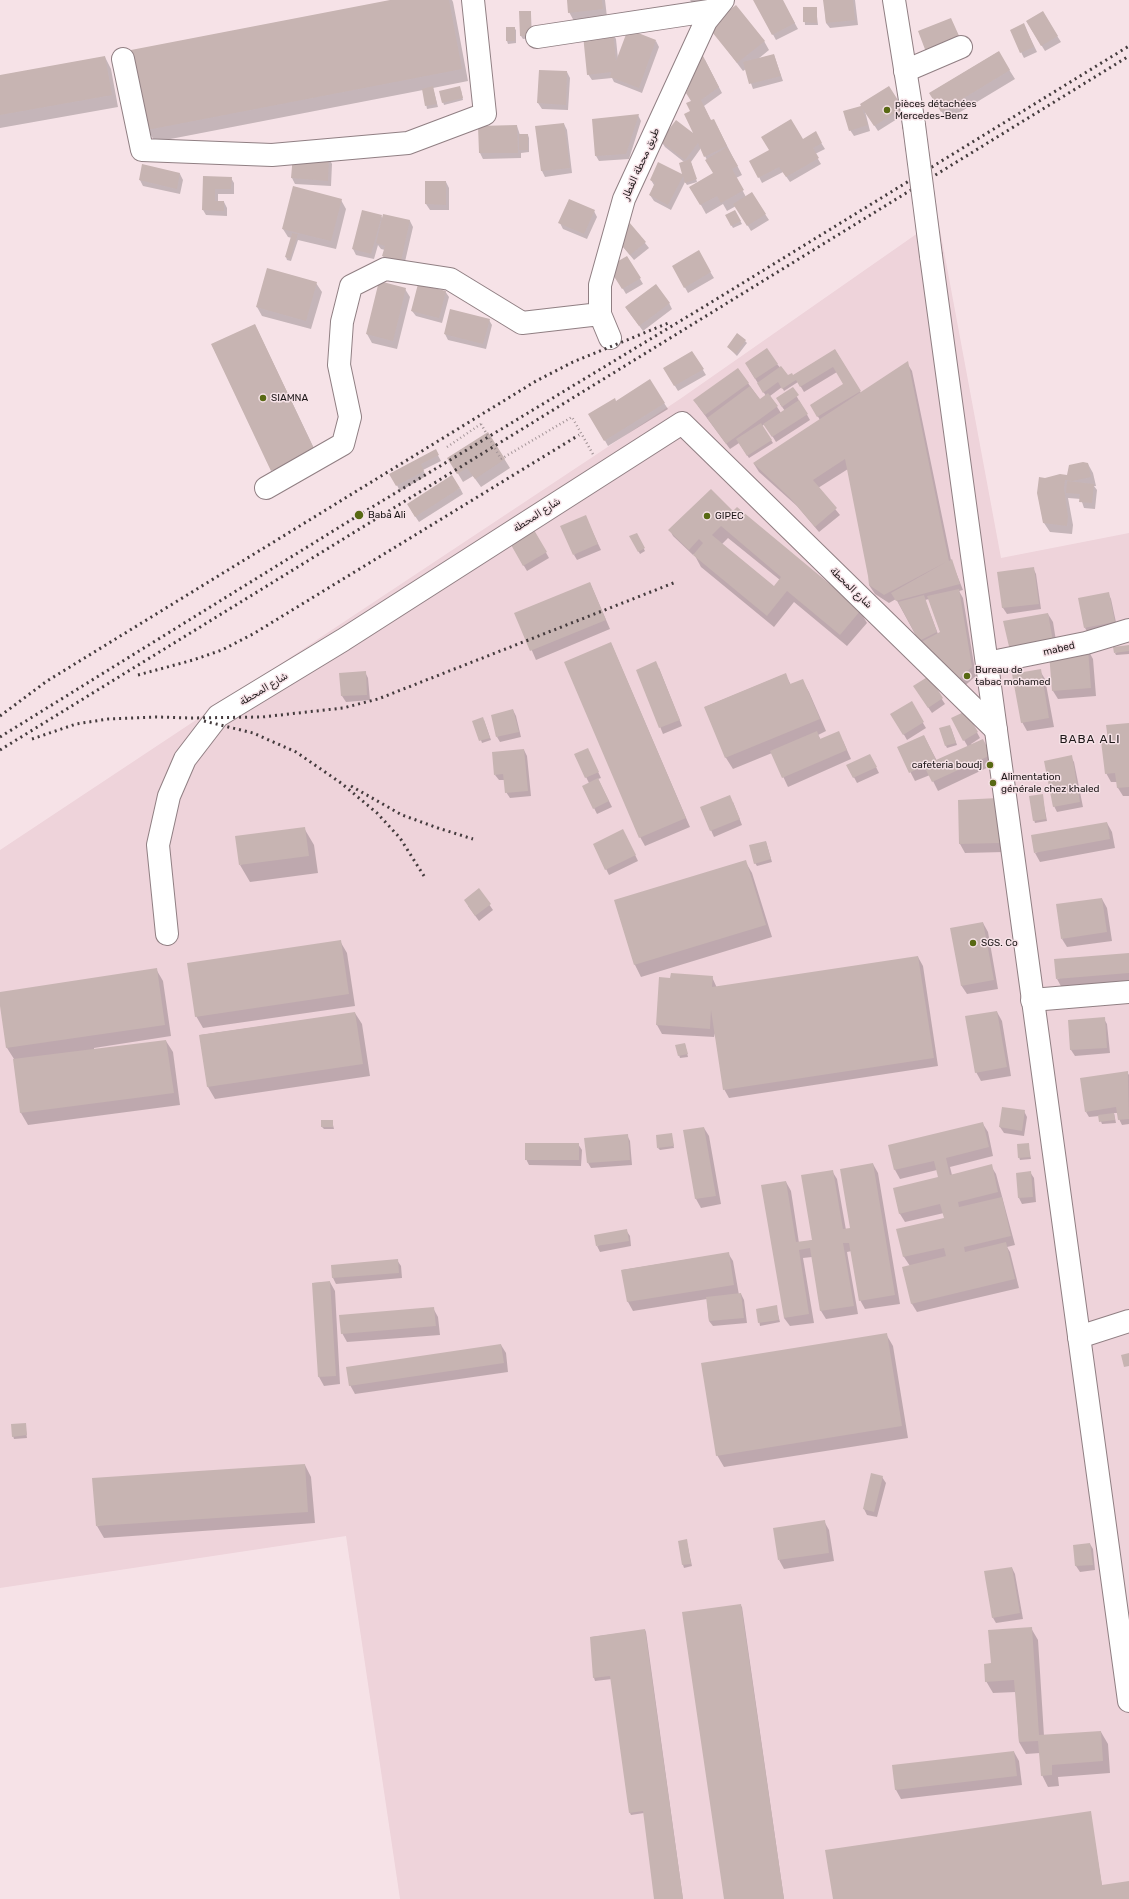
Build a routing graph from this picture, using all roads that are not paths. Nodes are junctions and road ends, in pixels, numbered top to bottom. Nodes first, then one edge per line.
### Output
1 (473, 0) edge
2 (894, 0) edge
3 (719, 5) edge
4 (537, 36) dead end
5 (961, 47) dead end
6 (122, 59) dead end
7 (905, 71) junction
8 (600, 314) junction
9 (610, 338) dead end
10 (266, 488) dead end
11 (1129, 630) edge
12 (987, 663) junction
13 (996, 730) junction
14 (167, 934) dead end
15 (1129, 992) edge
16 (1032, 1000) junction
17 (1129, 1321) edge
18 (1079, 1337) junction
19 (1129, 1701) edge

1 - 6 street
2 - 7 street
3 - 4 street
3 - 8 street, طريق محطة القطار
5 - 7 street
7 - 12 street, bridge
8 - 9 street, طريق محطة القطار
8 - 10 street
11 - 12 street, mabed
12 - 13 street
13 - 14 street, شارع المحطة
13 - 16 street
15 - 16 street
16 - 18 street
17 - 18 street
18 - 19 street

